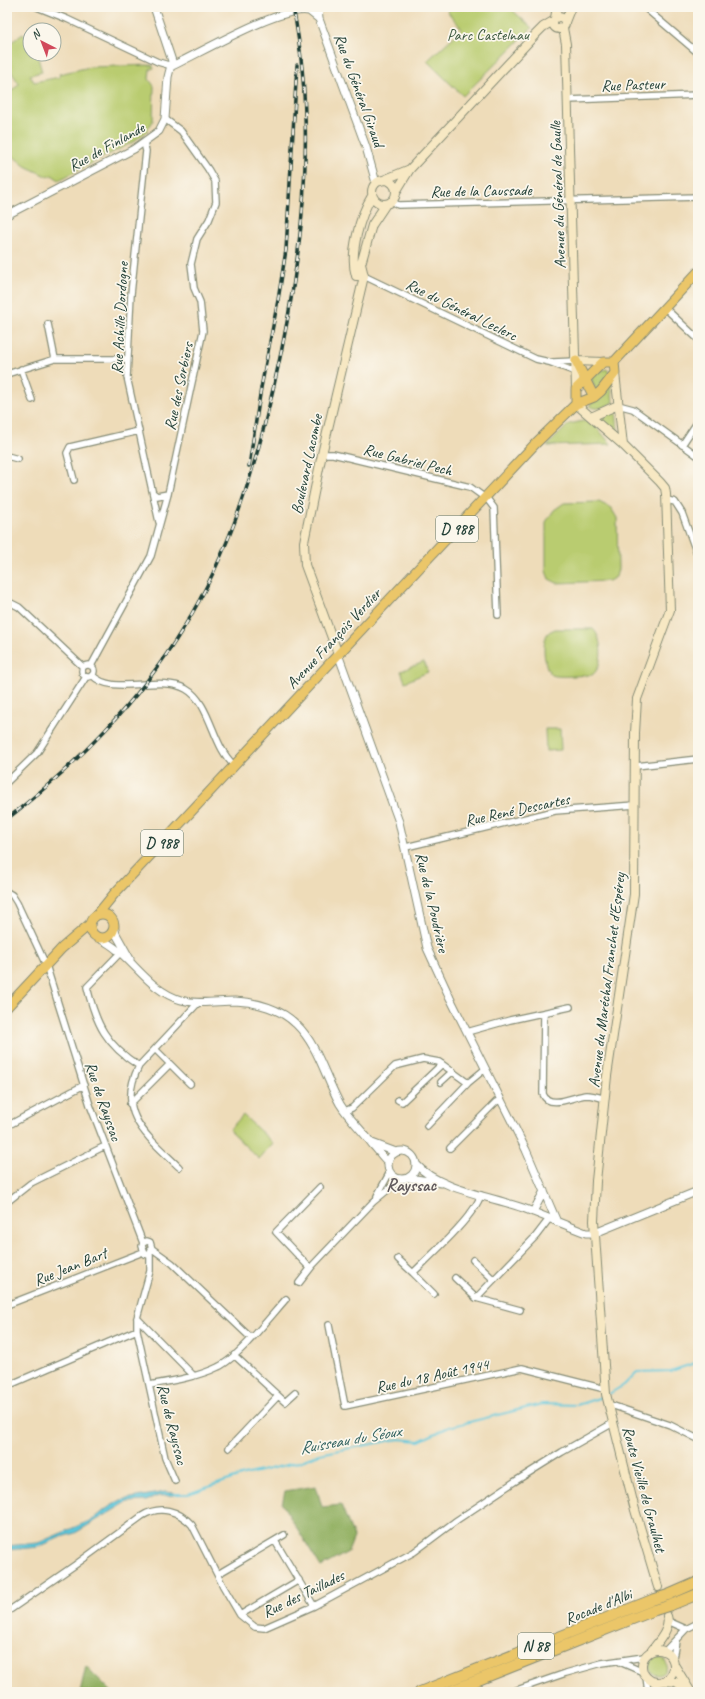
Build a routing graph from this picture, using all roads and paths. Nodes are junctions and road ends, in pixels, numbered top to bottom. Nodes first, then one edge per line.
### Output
1 (37, 7) edge
2 (154, 7) edge
3 (318, 7) edge
4 (557, 7) edge
5 (571, 7) edge
6 (644, 7) edge
7 (50, 10) edge
8 (319, 19) junction
9 (554, 19) junction
10 (564, 25) junction
11 (698, 53) edge
12 (172, 66) junction
13 (698, 95) edge
14 (568, 100) junction
15 (165, 119) junction
16 (144, 143) junction
17 (410, 169) junction
18 (379, 182) junction
19 (396, 192) junction
20 (372, 196) junction
21 (698, 197) edge
22 (571, 202) junction
23 (389, 203) junction
24 (7, 215) edge
25 (698, 272) edge
26 (364, 276) junction
27 (665, 308) junction
28 (48, 324) dead end
29 (698, 339) edge
30 (55, 359) junction
31 (127, 359) junction
32 (576, 361) junction
33 (549, 362) junction
34 (603, 362) junction
35 (614, 362) junction
36 (21, 369) junction
37 (576, 372) junction
38 (615, 373) junction
39 (7, 374) edge
40 (585, 380) junction
41 (576, 389) junction
42 (594, 397) junction
43 (32, 400) dead end
44 (576, 404) junction
45 (618, 405) junction
46 (591, 417) junction
47 (698, 422) edge
48 (139, 431) junction
49 (623, 445) junction
50 (682, 445) junction
51 (322, 454) junction
52 (7, 456) edge
53 (698, 456) edge
54 (18, 459) dead end
55 (74, 480) dead end
56 (153, 493) junction
57 (168, 494) junction
58 (486, 498) junction
59 (667, 500) junction
60 (160, 522) junction
61 (698, 557) edge
62 (7, 601) edge
63 (498, 615) dead end
64 (338, 654) junction
65 (91, 666) junction
66 (83, 667) junction
67 (92, 675) junction
68 (86, 677) junction
69 (698, 759) edge
70 (234, 765) junction
71 (636, 766) junction
72 (7, 782) edge
73 (635, 805) junction
74 (406, 847) junction
75 (7, 892) edge
76 (114, 894) junction
77 (97, 915) junction
78 (109, 917) junction
79 (90, 924) junction
80 (114, 926) junction
81 (82, 932) junction
82 (96, 936) junction
83 (120, 952) junction
84 (46, 965) junction
85 (132, 965) junction
86 (198, 1003) junction
87 (7, 1007) edge
88 (570, 1007) dead end
89 (544, 1013) junction
90 (467, 1032) junction
91 (155, 1050) junction
92 (170, 1064) junction
93 (442, 1064) junction
94 (139, 1066) junction
95 (485, 1069) junction
96 (453, 1071) junction
97 (442, 1082) dead end
98 (468, 1083) junction
99 (190, 1084) dead end
100 (84, 1085) junction
101 (605, 1099) junction
102 (398, 1100) dead end
103 (501, 1100) junction
104 (130, 1104) junction
105 (345, 1111) junction
106 (7, 1126) edge
107 (426, 1126) dead end
108 (372, 1143) junction
109 (105, 1146) junction
110 (450, 1148) dead end
111 (396, 1152) junction
112 (388, 1162) junction
113 (416, 1164) junction
114 (179, 1167) dead end
115 (390, 1172) junction
116 (409, 1178) junction
117 (401, 1179) junction
118 (447, 1184) junction
119 (320, 1187) dead end
120 (544, 1191) junction
121 (698, 1191) edge
122 (481, 1195) junction
123 (7, 1202) edge
124 (373, 1202) junction
125 (533, 1212) junction
126 (549, 1219) junction
127 (557, 1222) junction
128 (595, 1233) junction
129 (143, 1243) junction
130 (152, 1248) junction
131 (143, 1252) junction
132 (150, 1255) junction
133 (398, 1259) dead end
134 (472, 1260) dead end
135 (310, 1268) junction
136 (412, 1273) junction
137 (455, 1278) dead end
138 (494, 1279) junction
139 (299, 1283) dead end
140 (434, 1294) dead end
141 (476, 1298) junction
142 (286, 1299) dead end
143 (7, 1305) edge
144 (520, 1310) dead end
145 (137, 1318) junction
146 (329, 1325) dead end
147 (137, 1330) junction
148 (250, 1337) junction
149 (234, 1355) junction
150 (193, 1375) junction
151 (149, 1385) junction
152 (7, 1386) edge
153 (295, 1393) dead end
154 (278, 1396) junction
155 (607, 1396) junction
156 (613, 1423) junction
157 (698, 1439) edge
158 (229, 1448) dead end
159 (175, 1481) dead end
160 (284, 1535) dead end
161 (275, 1541) junction
162 (218, 1574) junction
163 (299, 1580) junction
164 (698, 1582) edge
165 (658, 1587) dead end
166 (698, 1594) edge
167 (314, 1606) junction
168 (7, 1612) edge
169 (240, 1615) junction
170 (668, 1618) joint
171 (698, 1623) edge
172 (686, 1629) junction
173 (664, 1633) junction
174 (677, 1639) junction
175 (652, 1650) junction
176 (664, 1650) junction
177 (644, 1657) junction
178 (619, 1662) junction
179 (674, 1662) junction
180 (566, 1673) junction
181 (644, 1675) junction
182 (661, 1682) junction
183 (420, 1692) edge
184 (448, 1692) edge
185 (511, 1692) edge
186 (520, 1692) edge
187 (650, 1692) edge
188 (691, 1692) edge

1 - 7 street
2 - 12 street
3 - 8 street, Rue du Général Giraud
4 - 9 main road
5 - 10 main road
6 - 11 street
7 - 12 street
8 - 12 street
8 - 18 street, Rue du Général Giraud
9 - 10 main road
9 - 17 main road
10 - 14 main road, Avenue du Général de Gaulle
12 - 15 street, Rue de Finlande
13 - 14 street, Rue Pasteur
14 - 22 main road, Avenue du Général de Gaulle
15 - 16 street, Rue de Finlande
15 - 57 street, Rue des Sorbiers
16 - 24 street, Rue de Finlande
16 - 31 street, Rue Achille Dordogne
17 - 18 main road
17 - 19 main road
18 - 19 main road
18 - 20 main road
19 - 23 main road
20 - 23 main road
20 - 26 main road
21 - 22 street, Rue de la Caussade
22 - 23 street, Rue de la Caussade
22 - 32 main road, Avenue du Général de Gaulle
23 - 26 main road, Boulevard Lacombe
25 - 27 main road
26 - 33 street, Rue du Général Leclerc
26 - 51 main road, Boulevard Lacombe
27 - 29 street
27 - 35 main road
28 - 30 street
30 - 31 street
30 - 36 street
31 - 48 street, Rue Achille Dordogne
32 - 33 street
32 - 34 main road
32 - 37 main road, Avenue du Général de Gaulle
32 - 40 main road
33 - 37 street
34 - 35 main road
34 - 40 main road
35 - 38 main road
36 - 39 street
36 - 43 street
37 - 41 main road, Avenue du Général de Gaulle
38 - 42 main road
38 - 45 main road
40 - 41 main road
40 - 42 main road
41 - 44 main road
42 - 44 main road
44 - 46 main road, Avenue du Maréchal Franchet d'Espérey
44 - 58 main road, Avenue François Verdier / D 988
45 - 46 main road
45 - 49 main road
45 - 50 street
46 - 49 main road, Avenue du Maréchal Franchet d'Espérey
47 - 50 street
48 - 55 street
48 - 56 street, Rue Achille Dordogne
49 - 59 main road, Avenue du Maréchal Franchet d'Espérey
50 - 53 street
51 - 58 street, Rue Gabriel Pech
51 - 64 main road, Boulevard Lacombe
52 - 54 street
56 - 57 street
56 - 60 street, Rue Achille Dordogne
57 - 60 street, Rue des Sorbiers
58 - 63 street
58 - 64 main road, Avenue François Verdier / D 988
59 - 61 street
59 - 71 main road, Avenue du Maréchal Franchet d'Espérey
60 - 65 street, Rue des Sorbiers
62 - 66 street
64 - 70 main road, Avenue François Verdier / D 988
64 - 74 street, Rue de la Poudrière
65 - 66 street
65 - 67 street
66 - 68 street
67 - 68 street
67 - 70 street
68 - 72 street
69 - 71 street
70 - 76 main road, Avenue François Verdier / D 988
71 - 73 main road, Avenue du Maréchal Franchet d'Espérey
73 - 74 street, Rue René Descartes
73 - 101 main road, Avenue du Maréchal Franchet d'Espérey
74 - 90 street, Rue de la Poudrière
75 - 84 street, Rue de Rayssac
76 - 77 main road, Avenue François Verdier / D 988
76 - 78 main road
77 - 78 main road
77 - 79 main road
78 - 80 main road
79 - 81 main road
79 - 82 main road
80 - 82 main road
80 - 85 street
81 - 82 main road
81 - 84 main road
82 - 83 street
83 - 85 street
83 - 94 street
84 - 87 main road
84 - 100 street, Rue de Rayssac
85 - 86 street
86 - 91 street
86 - 105 street
88 - 89 street
89 - 90 street
89 - 101 street
90 - 95 street, Rue de la Poudrière
91 - 92 street
91 - 94 street
92 - 99 street
92 - 104 street
93 - 96 street
93 - 102 street
93 - 105 street
94 - 104 street
95 - 98 street
95 - 103 street, Rue de la Poudrière
96 - 97 street
96 - 98 street
98 - 107 street
100 - 106 street
100 - 109 street, Rue de Rayssac
101 - 128 main road, Avenue du Maréchal Franchet d'Espérey
103 - 110 street
103 - 120 street, Rue de la Poudrière
104 - 114 street
105 - 108 street
108 - 111 street
108 - 112 street
109 - 123 street
109 - 129 street, Rue de Rayssac
111 - 112 street
111 - 113 street
112 - 115 street
113 - 116 street
113 - 118 street
115 - 117 street
115 - 124 street
116 - 117 street
116 - 118 street
117 - 124 street
118 - 122 street
119 - 135 street
120 - 125 street
120 - 127 street, Rue de la Poudrière
121 - 128 street
122 - 125 street
122 - 136 street
124 - 135 street
125 - 126 street
126 - 127 street
126 - 138 street
127 - 128 street
128 - 155 main road, Avenue du Maréchal Franchet d'Espérey
129 - 130 street
129 - 131 street
130 - 132 street, Rue de Rayssac
130 - 148 street
131 - 132 street
131 - 143 street, Rue Jean Bart
132 - 145 street, Rue de Rayssac
133 - 136 street
134 - 138 street
135 - 139 street
136 - 140 street
137 - 141 street
138 - 141 street
141 - 144 street
142 - 148 street
145 - 147 street, Rue de Rayssac
145 - 150 street
146 - 155 street, Rue du 18 Août 1944
147 - 151 street, Rue de Rayssac
147 - 152 street
148 - 149 street
149 - 150 street
149 - 154 street
150 - 151 street
151 - 159 street, Rue de Rayssac
153 - 154 street
154 - 158 street
155 - 156 main road, Route Vieille de Graulhet
155 - 157 street
156 - 165 main road, Route Vieille de Graulhet
156 - 167 street, Rue des Taillades
160 - 161 street
161 - 162 street
161 - 163 street
162 - 168 street, Rue des Taillades
162 - 169 street, Rue des Taillades
163 - 167 street
163 - 169 street
164 - 183 highway, Rocade d'Albi / N 88, bridge
166 - 184 highway, Rocade d'Albi / N 88, bridge
167 - 169 street, Rue des Taillades
170 - 172 street
170 - 173 main road
171 - 172 street
172 - 174 street
173 - 175 main road
173 - 176 main road
174 - 176 street
174 - 179 street
175 - 176 main road
175 - 177 main road
176 - 179 main road
177 - 178 street
177 - 181 main road
178 - 180 street
178 - 181 street
179 - 182 main road
179 - 188 main road
180 - 185 street
180 - 186 street
181 - 182 main road
181 - 187 street
182 - 187 street
182 - 188 main road

